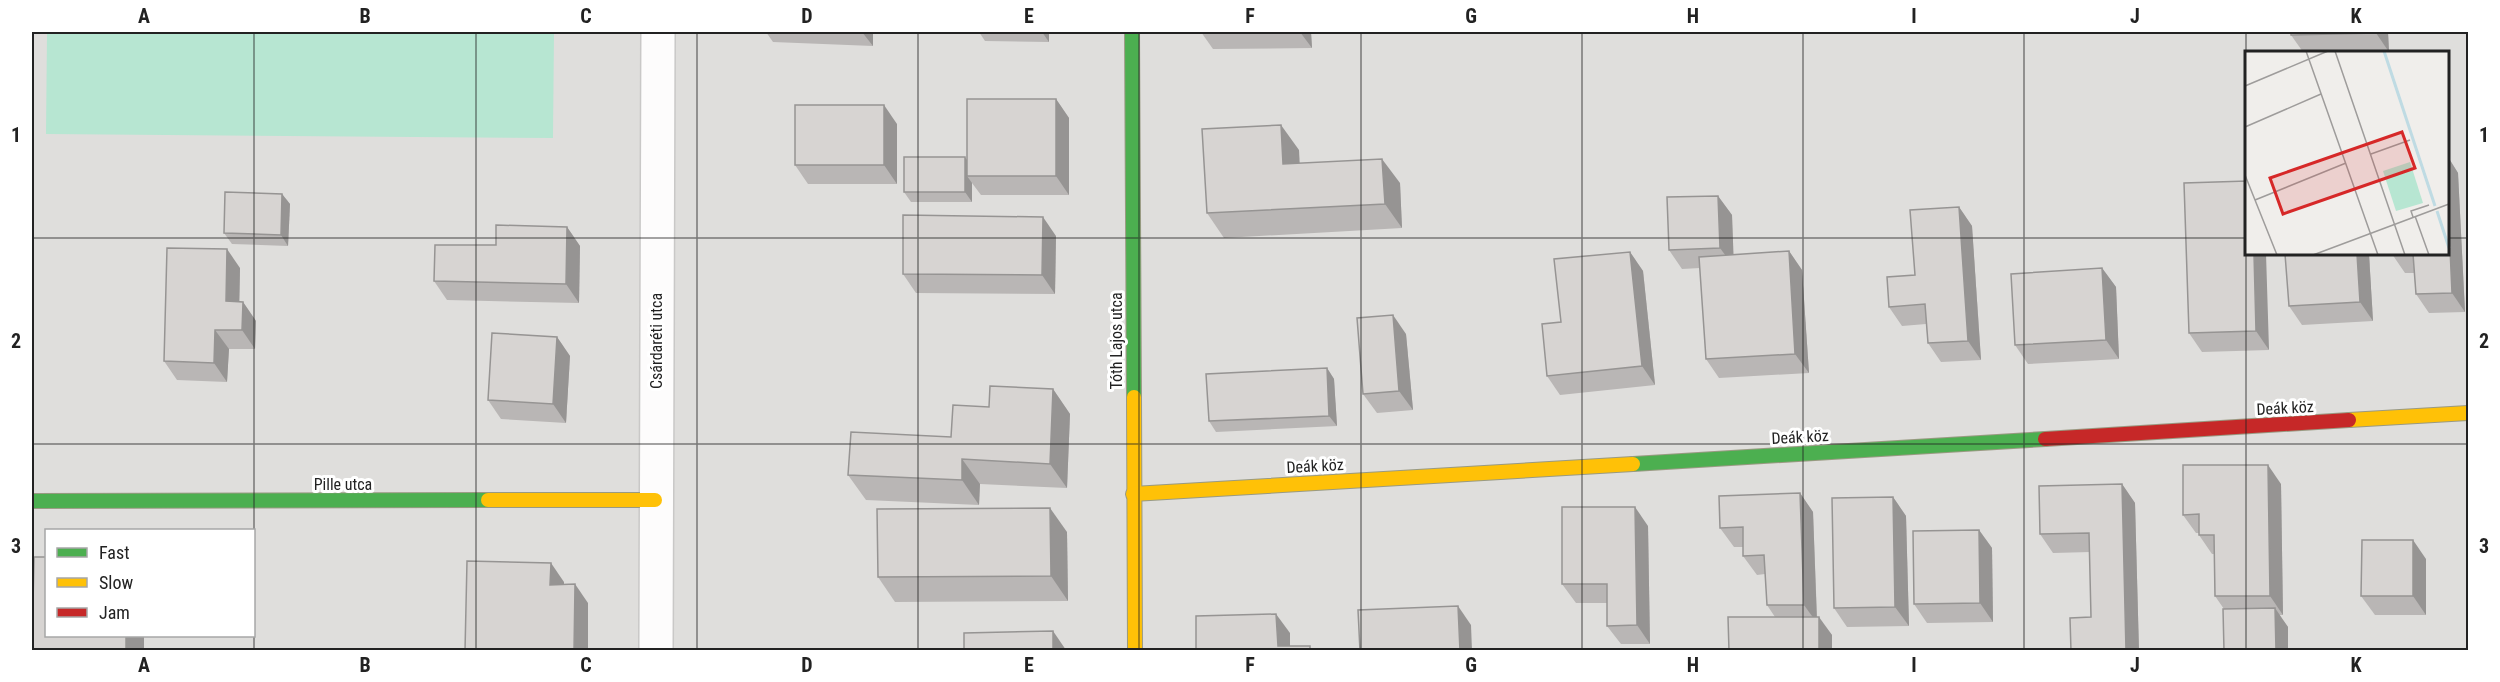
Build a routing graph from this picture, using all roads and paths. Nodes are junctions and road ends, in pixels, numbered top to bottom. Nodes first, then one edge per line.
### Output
1 (658, 32) edge
2 (1132, 32) edge
3 (2469, 413) edge
4 (1133, 494) junction
5 (655, 500) junction
6 (32, 501) edge
7 (656, 651) edge
8 (1135, 651) edge

1 - 5 street, Csárdaréti utca
2 - 4 street, Tóth Lajos utca
3 - 4 street, Deák köz
4 - 8 street, Tóth Lajos utca
5 - 6 street, Pille utca
5 - 7 street, Csárdaréti utca

